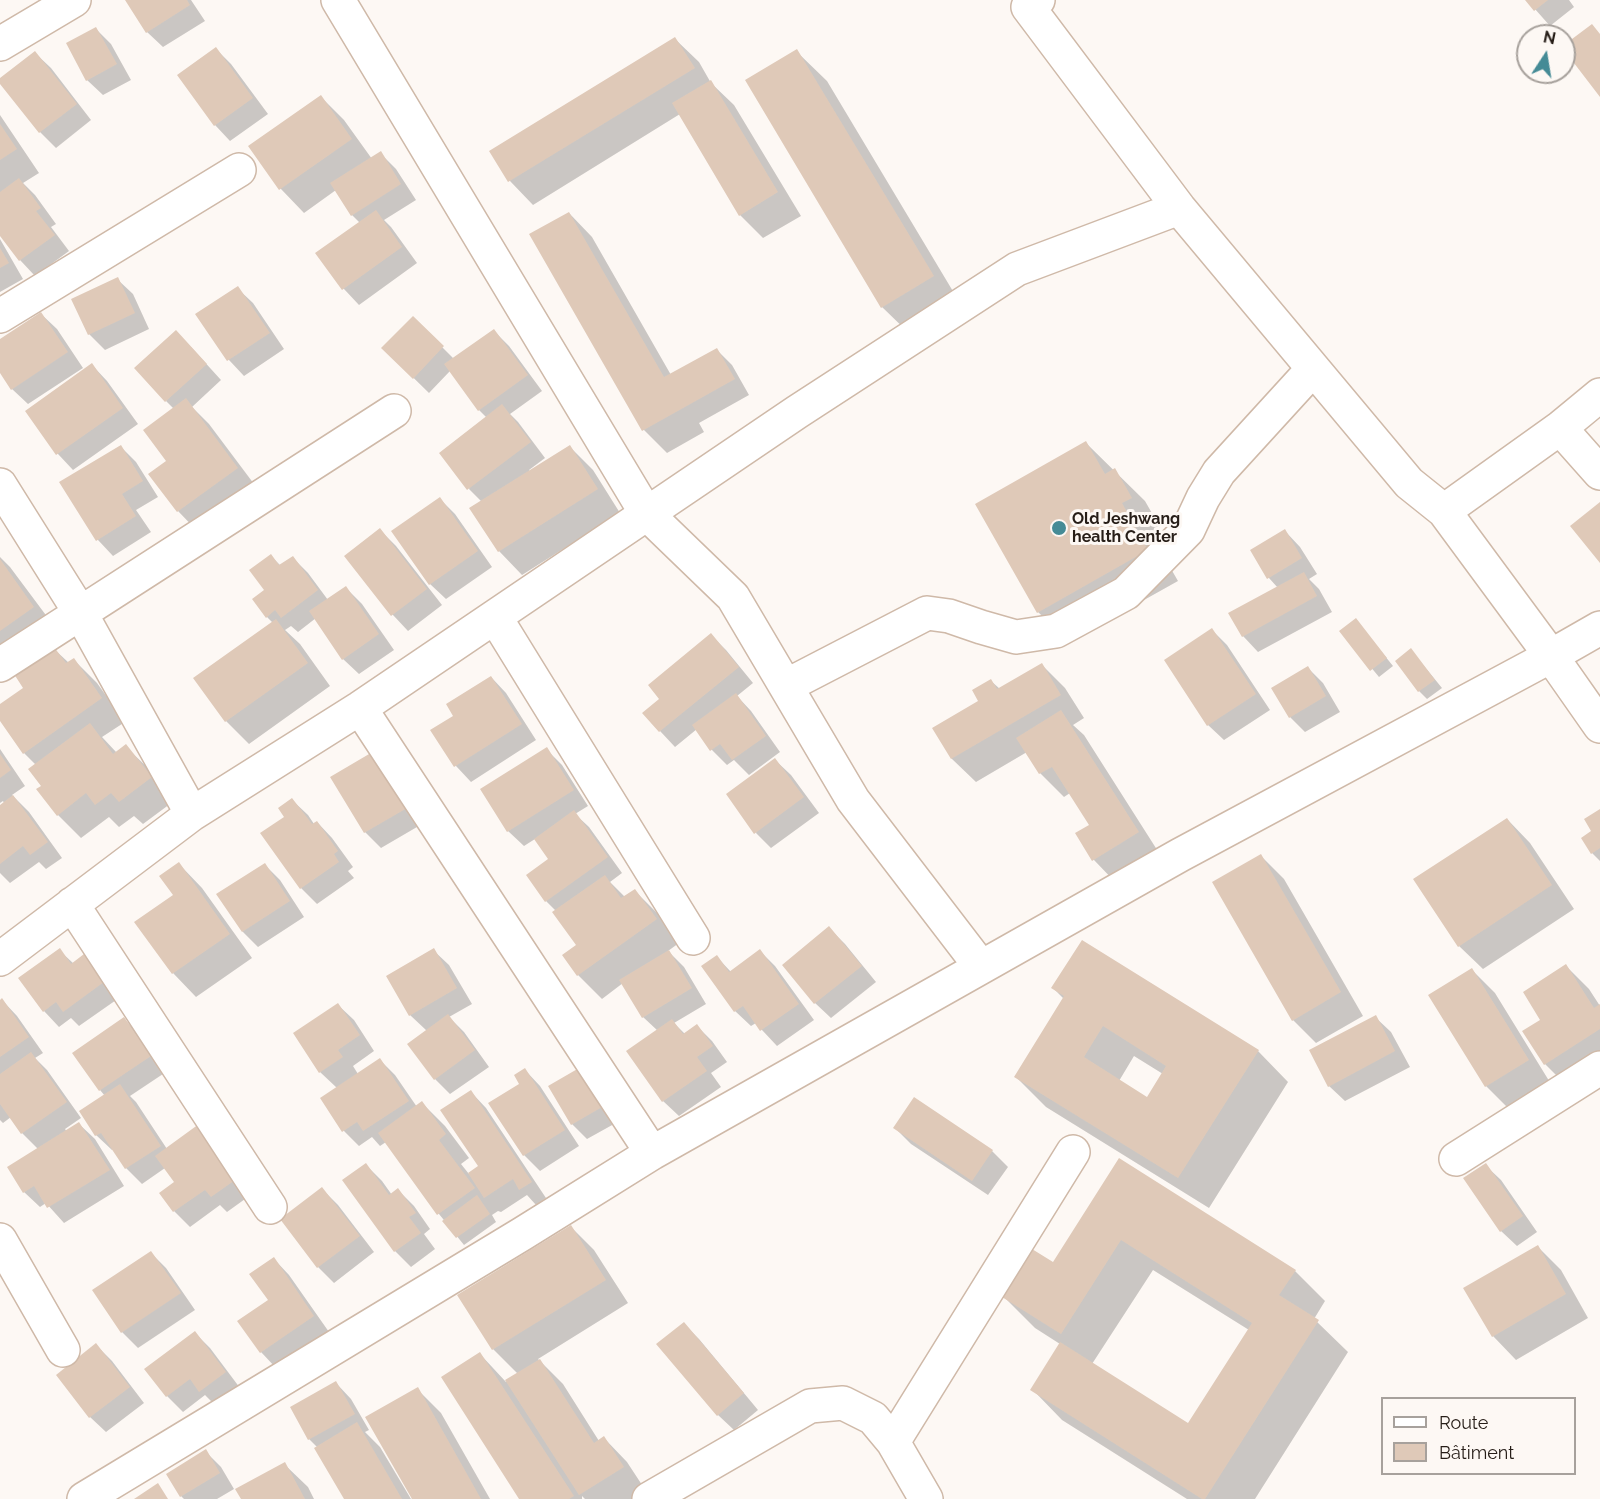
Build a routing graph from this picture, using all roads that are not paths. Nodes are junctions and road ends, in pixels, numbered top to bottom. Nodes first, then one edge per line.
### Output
1 (74, 0) edge
2 (338, 0) edge
3 (1038, 0) edge
4 (0, 44) edge
5 (239, 170) dead end
6 (1179, 208) junction
7 (0, 316) edge
8 (1313, 369) junction
9 (1600, 395) edge
10 (394, 411) dead end
11 (1560, 428) junction
12 (1600, 473) edge
13 (0, 485) edge
14 (1444, 511) junction
15 (646, 513) junction
16 (81, 614) junction
17 (495, 617) junction
18 (1600, 628) edge
19 (1551, 656) junction
20 (0, 665) edge
21 (786, 686) junction
22 (360, 708) junction
23 (1600, 726) edge
24 (192, 814) junction
25 (72, 904) junction
26 (693, 938) dead end
27 (0, 959) edge
28 (981, 967) junction
29 (1600, 1068) edge
30 (1073, 1152) dead end
31 (652, 1153) junction
32 (1456, 1159) dead end
33 (270, 1207) dead end
34 (0, 1240) edge
35 (63, 1350) dead end
36 (893, 1442) junction
37 (84, 1499) edge
38 (649, 1499) edge
39 (927, 1499) edge

1 - 4 street
2 - 15 street
3 - 6 street
5 - 7 street
6 - 8 street
6 - 15 street
8 - 14 street
8 - 21 street
9 - 11 street
10 - 16 street
11 - 12 street
11 - 14 street
13 - 16 street
14 - 19 street
15 - 17 street
15 - 21 street
16 - 20 street
16 - 24 street
17 - 22 street
17 - 26 street
18 - 19 street
19 - 23 street
19 - 28 street
21 - 28 street
22 - 24 street
22 - 31 street
24 - 25 street
25 - 27 street
25 - 33 street
28 - 31 street
29 - 32 street
30 - 36 street
31 - 37 street
34 - 35 street
36 - 38 street
36 - 39 street

